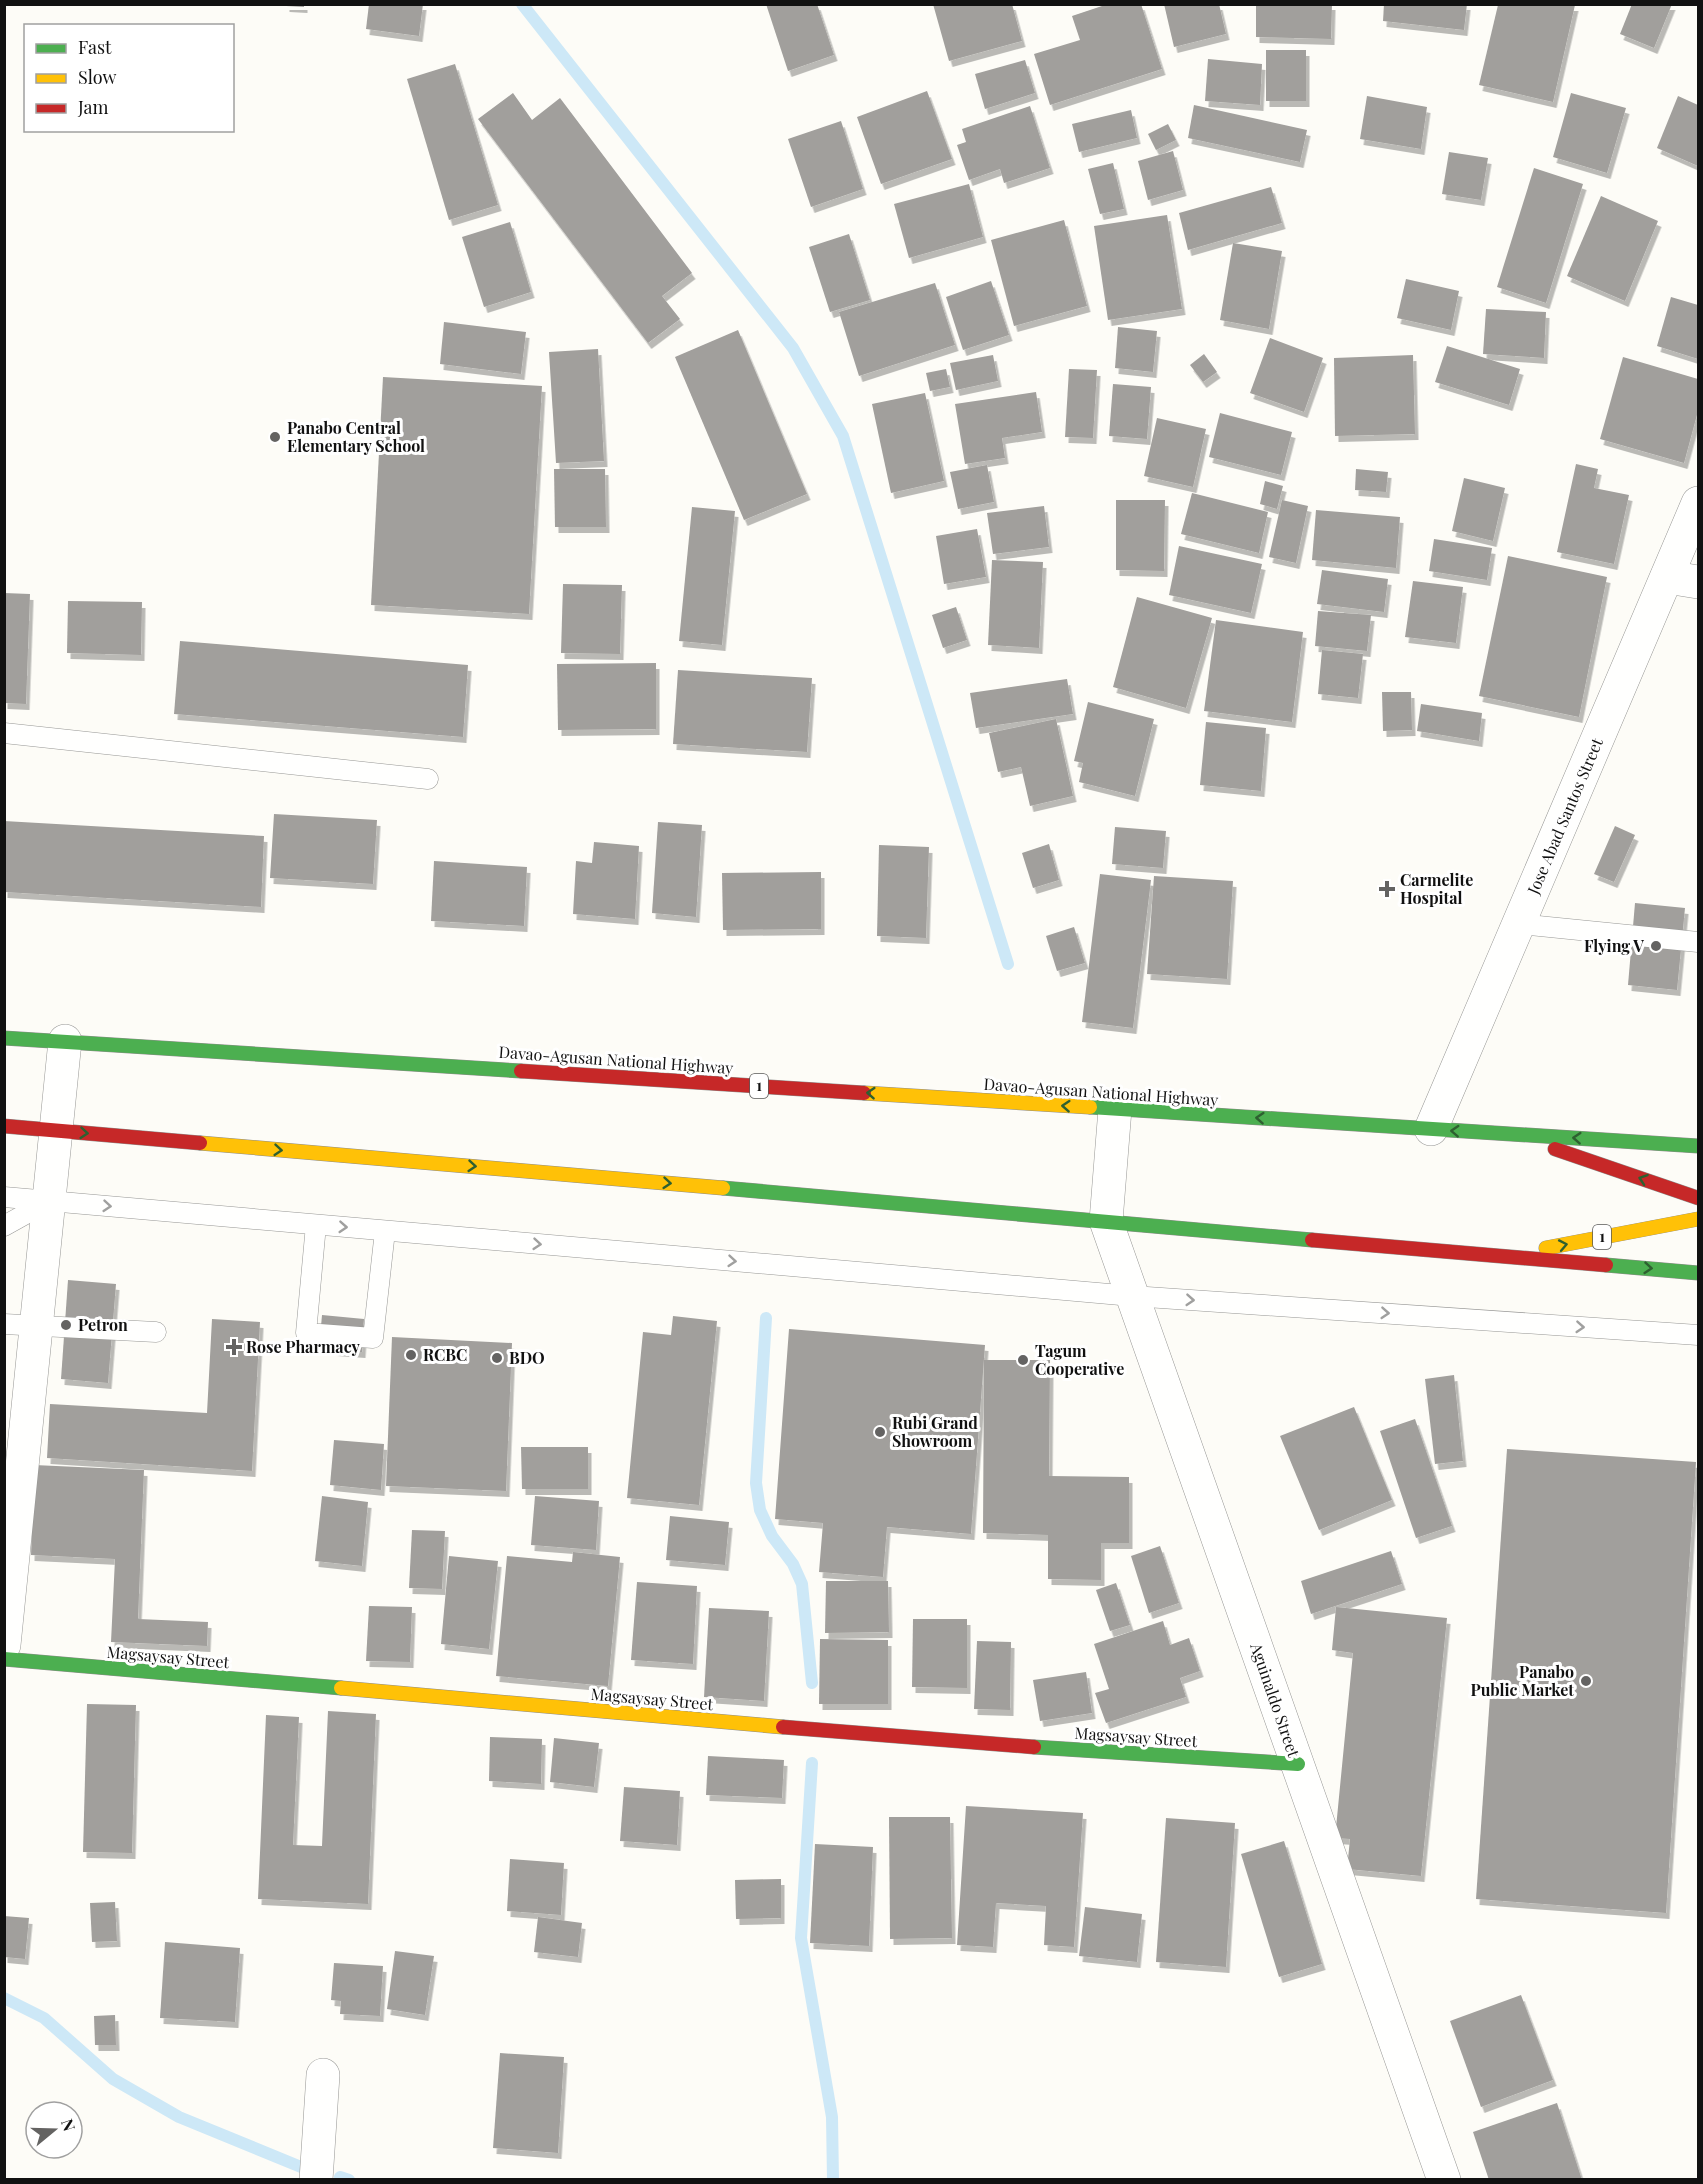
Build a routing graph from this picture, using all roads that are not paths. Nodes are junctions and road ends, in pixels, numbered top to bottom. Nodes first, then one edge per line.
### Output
1 (1698, 503) edge
2 (1667, 577) junction
3 (1698, 582) edge
4 (4, 733) edge
5 (428, 779) dead end
6 (1519, 924) junction
7 (1698, 942) edge
8 (4, 1038) edge
9 (65, 1041) junction
10 (1115, 1109) junction
11 (4, 1126) edge
12 (1431, 1129) junction
13 (56, 1131) junction
14 (1513, 1134) junction
15 (1698, 1146) edge
16 (4, 1197) edge
17 (1698, 1198) edge
18 (49, 1201) junction
19 (1698, 1219) edge
20 (1106, 1221) junction
21 (316, 1225) junction
22 (4, 1226) edge
23 (385, 1231) junction
24 (1506, 1256) junction
25 (1698, 1273) edge
26 (1132, 1296) junction
27 (4, 1324) edge
28 (38, 1324) junction
29 (156, 1332) dead end
30 (1698, 1335) edge
31 (4, 1645) edge
32 (4, 1659) edge
33 (1298, 1764) junction
34 (323, 2075) dead end
35 (316, 2180) edge
36 (1444, 2180) edge

1 - 2 street, Jose Abad Santos Street
2 - 3 street
2 - 6 street, Jose Abad Santos Street
4 - 5 lane
6 - 7 lane
6 - 12 street, Jose Abad Santos Street
8 - 9 main road, Davao-Agusan National Highway / 1
10 -> 9 main road, Davao-Agusan National Highway / 1
9 - 13 street
12 -> 10 main road, Davao-Agusan National Highway / 1
10 - 20 street
11 - 13 main road, 1
14 -> 12 main road, Davao-Agusan National Highway / 1
13 - 18 street
13 -> 20 main road, 1
15 -> 14 main road, Davao-Agusan National Highway / 1
17 -> 14 main road, Davao-Agusan National Highway / 1
16 - 18 lane
18 -> 21 lane
18 - 22 lane
18 - 28 street
24 -> 19 main road, 1
20 - 24 main road, 1
20 - 26 street, Aguinaldo Street
21 -> 23 lane
21 - 23 lane
23 -> 26 lane
24 -> 25 main road, 1
26 -> 30 lane
26 - 33 street, Aguinaldo Street
27 - 28 lane
28 - 29 lane
28 - 31 street
32 - 33 main road, Magsaysay Street
33 - 36 street, Aguinaldo Street
34 - 35 street

